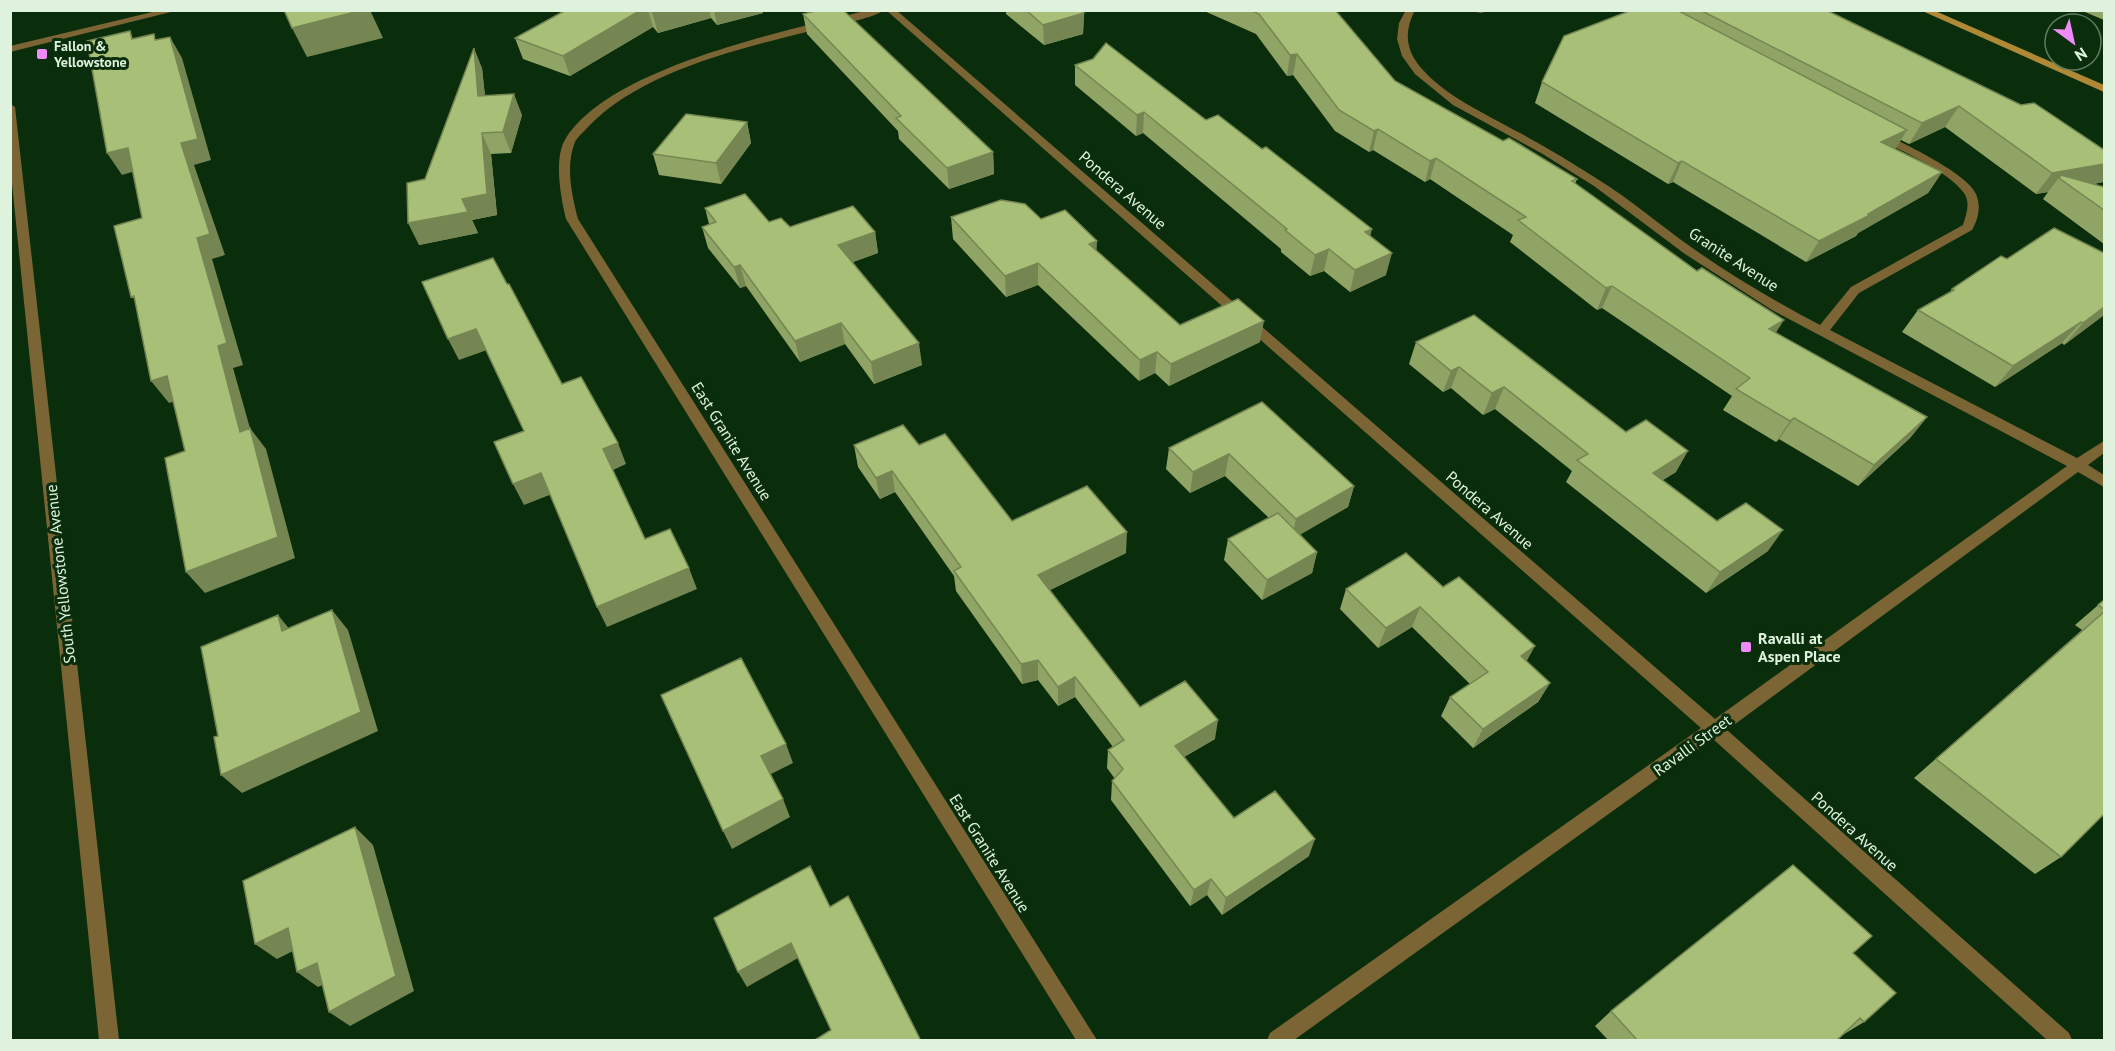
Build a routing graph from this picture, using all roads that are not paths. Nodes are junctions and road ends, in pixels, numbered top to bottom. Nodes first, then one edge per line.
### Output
1 (175, 10) edge
2 (881, 10) edge
3 (890, 10) edge
4 (1411, 10) edge
5 (1468, 10) edge
6 (1482, 10) edge
7 (1924, 10) edge
8 (10, 49) edge
9 (2104, 89) edge
10 (10, 107) edge
11 (1867, 129) edge
12 (1821, 332) junction
13 (2104, 446) edge
14 (2078, 465) junction
15 (2104, 482) edge
16 (1714, 729) junction
17 (109, 1041) edge
18 (1087, 1041) edge
19 (1277, 1041) edge
20 (2062, 1041) edge

1 - 8 street
2 - 18 street, East Granite Avenue
3 - 16 street, Pondera Avenue
4 - 12 street, Granite Avenue
5 - 6 street
7 - 9 street
10 - 17 street, South Yellowstone Avenue
11 - 12 street
12 - 14 street, Granite Avenue
13 - 14 street, Ravalli Street
14 - 15 street, Granite Avenue
14 - 16 street, Ravalli Street
16 - 19 street, Ravalli Street
16 - 20 street, Pondera Avenue

